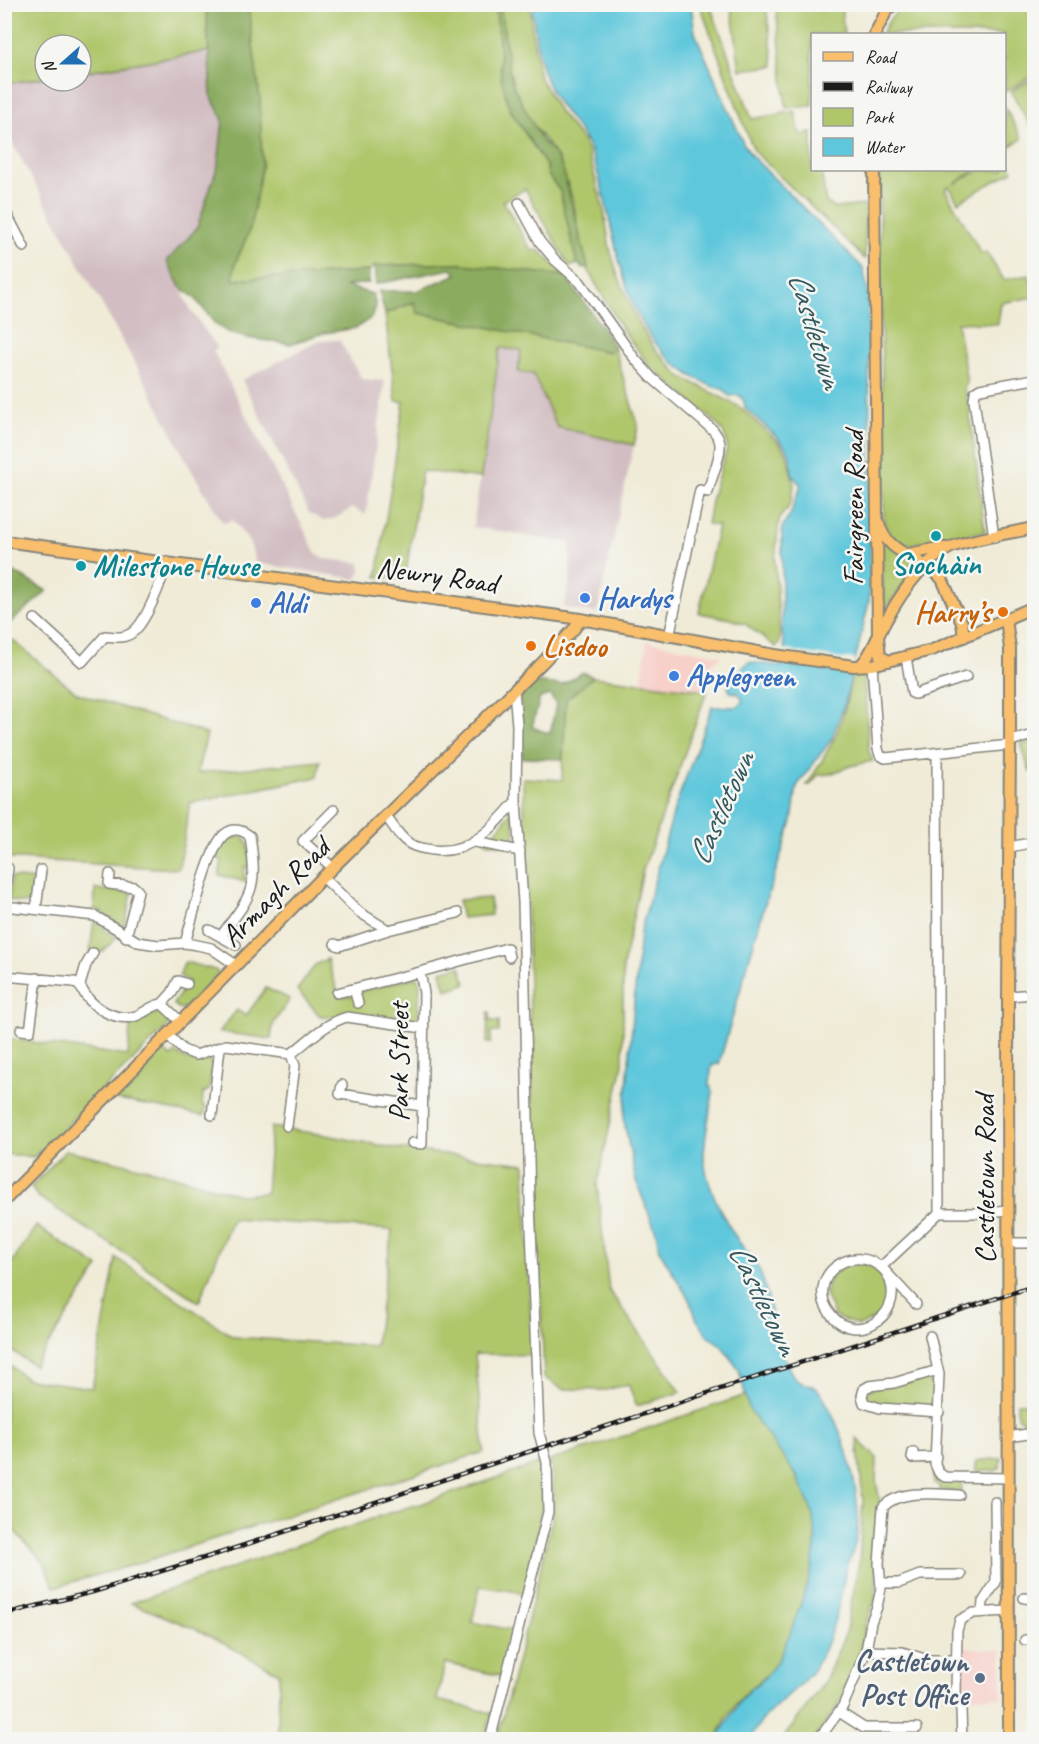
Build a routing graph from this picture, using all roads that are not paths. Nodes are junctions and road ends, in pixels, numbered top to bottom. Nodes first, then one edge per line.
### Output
1 (894, 4) edge
2 (875, 33) edge
3 (874, 171) edge
4 (519, 203) dead end
5 (4, 209) edge
6 (24, 247) dead end
7 (1035, 379) edge
8 (877, 514) junction
9 (1035, 528) edge
10 (994, 537) junction
11 (4, 541) edge
12 (949, 548) junction
13 (908, 554) junction
14 (167, 562) junction
15 (927, 567) junction
16 (1035, 607) edge
17 (35, 619) dead end
18 (581, 619) junction
19 (1006, 619) junction
20 (669, 637) junction
21 (878, 637) junction
22 (964, 637) junction
23 (906, 657) junction
24 (889, 661) junction
25 (862, 665) junction
26 (966, 677) dead end
27 (514, 690) junction
28 (1035, 735) edge
29 (1010, 743) junction
30 (937, 753) junction
31 (516, 801) junction
32 (333, 810) dead end
33 (386, 816) junction
34 (475, 842) junction
35 (1035, 842) edge
36 (1010, 847) junction
37 (519, 851) junction
38 (8, 868) dead end
39 (333, 868) junction
40 (40, 870) dead end
41 (110, 874) dead end
42 (323, 877) junction
43 (4, 895) edge
44 (450, 903) dead end
45 (4, 906) edge
46 (36, 909) junction
47 (209, 930) dead end
48 (388, 930) junction
49 (221, 936) junction
50 (126, 937) junction
51 (185, 943) junction
52 (335, 944) dead end
53 (236, 945) dead end
54 (93, 953) dead end
55 (509, 957) dead end
56 (236, 965) junction
57 (420, 972) junction
58 (4, 976) edge
59 (37, 978) junction
60 (187, 984) dead end
61 (80, 985) junction
62 (354, 989) junction
63 (337, 993) dead end
64 (1035, 994) edge
65 (1008, 996) junction
66 (358, 1003) dead end
67 (162, 1004) junction
68 (181, 1022) junction
69 (423, 1028) junction
70 (21, 1030) dead end
71 (168, 1035) junction
72 (220, 1048) junction
73 (291, 1054) junction
74 (342, 1085) dead end
75 (422, 1106) junction
76 (212, 1115) dead end
77 (286, 1126) dead end
78 (412, 1143) dead end
79 (4, 1201) edge
80 (1008, 1210) junction
81 (939, 1213) junction
82 (1008, 1243) junction
83 (1035, 1243) edge
84 (883, 1269) junction
85 (916, 1304) dead end
86 (930, 1336) dead end
87 (938, 1370) junction
88 (939, 1412) junction
89 (1035, 1433) edge
90 (1008, 1437) junction
91 (913, 1452) dead end
92 (936, 1457) junction
93 (1008, 1478) junction
94 (959, 1495) dead end
95 (995, 1502) dead end
96 (961, 1575) dead end
97 (881, 1583) junction
98 (1024, 1598) dead end
99 (1035, 1599) edge
100 (1008, 1611) junction
101 (982, 1612) junction
102 (866, 1652) junction
103 (956, 1660) junction
104 (839, 1712) junction
105 (917, 1728) dead end
106 (490, 1740) edge
107 (818, 1740) edge
108 (962, 1740) edge
109 (1009, 1740) edge

1 - 2 main road
3 - 8 main road, Fairgreen Road
4 - 20 street
5 - 6 street
7 - 10 street
8 - 13 main road
8 - 21 main road, Fairgreen Road
9 - 10 main road
10 - 12 main road
11 - 14 main road, Newry Road
12 - 13 main road
12 - 15 main road
13 - 15 main road
14 - 17 street
14 - 18 main road, Newry Road
15 - 21 main road
15 - 22 main road
16 - 19 main road, Newry Road
18 - 20 main road, Newry Road
18 - 27 main road, Armagh Road
19 - 22 main road, Newry Road
19 - 29 main road, Castletown Road
20 - 25 main road, Newry Road
21 - 24 main road, Fairgreen Road
21 - 25 main road
22 - 23 main road, Newry Road
23 - 24 main road, Newry Road
23 - 26 street
24 - 25 main road, Newry Road
25 - 30 street
27 - 31 street
27 - 33 main road, Armagh Road
28 - 29 street
29 - 30 street
29 - 36 main road, Castletown Road
30 - 81 street
31 - 34 street
31 - 37 street
32 - 39 street
33 - 34 street
33 - 39 main road, Armagh Road
34 - 37 street
35 - 36 street
36 - 65 main road, Castletown Road
37 - 106 street
38 - 43 street
39 - 42 main road, Armagh Road
40 - 46 street
41 - 50 street
42 - 48 street
42 - 56 main road, Armagh Road
44 - 48 street
45 - 46 street
46 - 50 street
47 - 49 street
48 - 52 street
49 - 51 street
49 - 53 street
50 - 51 street
51 - 56 street
54 - 61 street
55 - 57 street, Park Street
56 - 68 main road, Armagh Road
57 - 62 street, Park Street
57 - 69 street, Park Street
58 - 59 street
59 - 61 street
59 - 70 street
60 - 67 street
61 - 67 street
62 - 63 street, Park Street
62 - 66 street, Park Street
64 - 65 street
65 - 80 main road, Castletown Road
67 - 68 street
68 - 71 main road, Armagh Road
69 - 73 street
69 - 75 street, Park Street
71 - 72 street
71 - 79 main road, Armagh Road
72 - 73 street
72 - 76 street
73 - 77 street
74 - 75 street
75 - 78 street, Park Street
80 - 81 street
80 - 82 main road, Castletown Road
81 - 84 street
82 - 83 street
82 - 90 main road, Castletown Road
84 - 84 street
84 - 85 street
86 - 87 street
87 - 88 street
87 - 88 street
88 - 92 street
89 - 90 street
90 - 93 main road, Castletown Road
91 - 92 street
92 - 93 street
93 - 100 main road, Castletown Road
94 - 97 street
95 - 101 street
96 - 97 street
97 - 102 street
98 - 99 street
100 - 101 street
100 - 109 main road, Castletown Road
101 - 103 street
102 - 103 street
102 - 104 street
103 - 108 street
104 - 105 street
104 - 107 street

